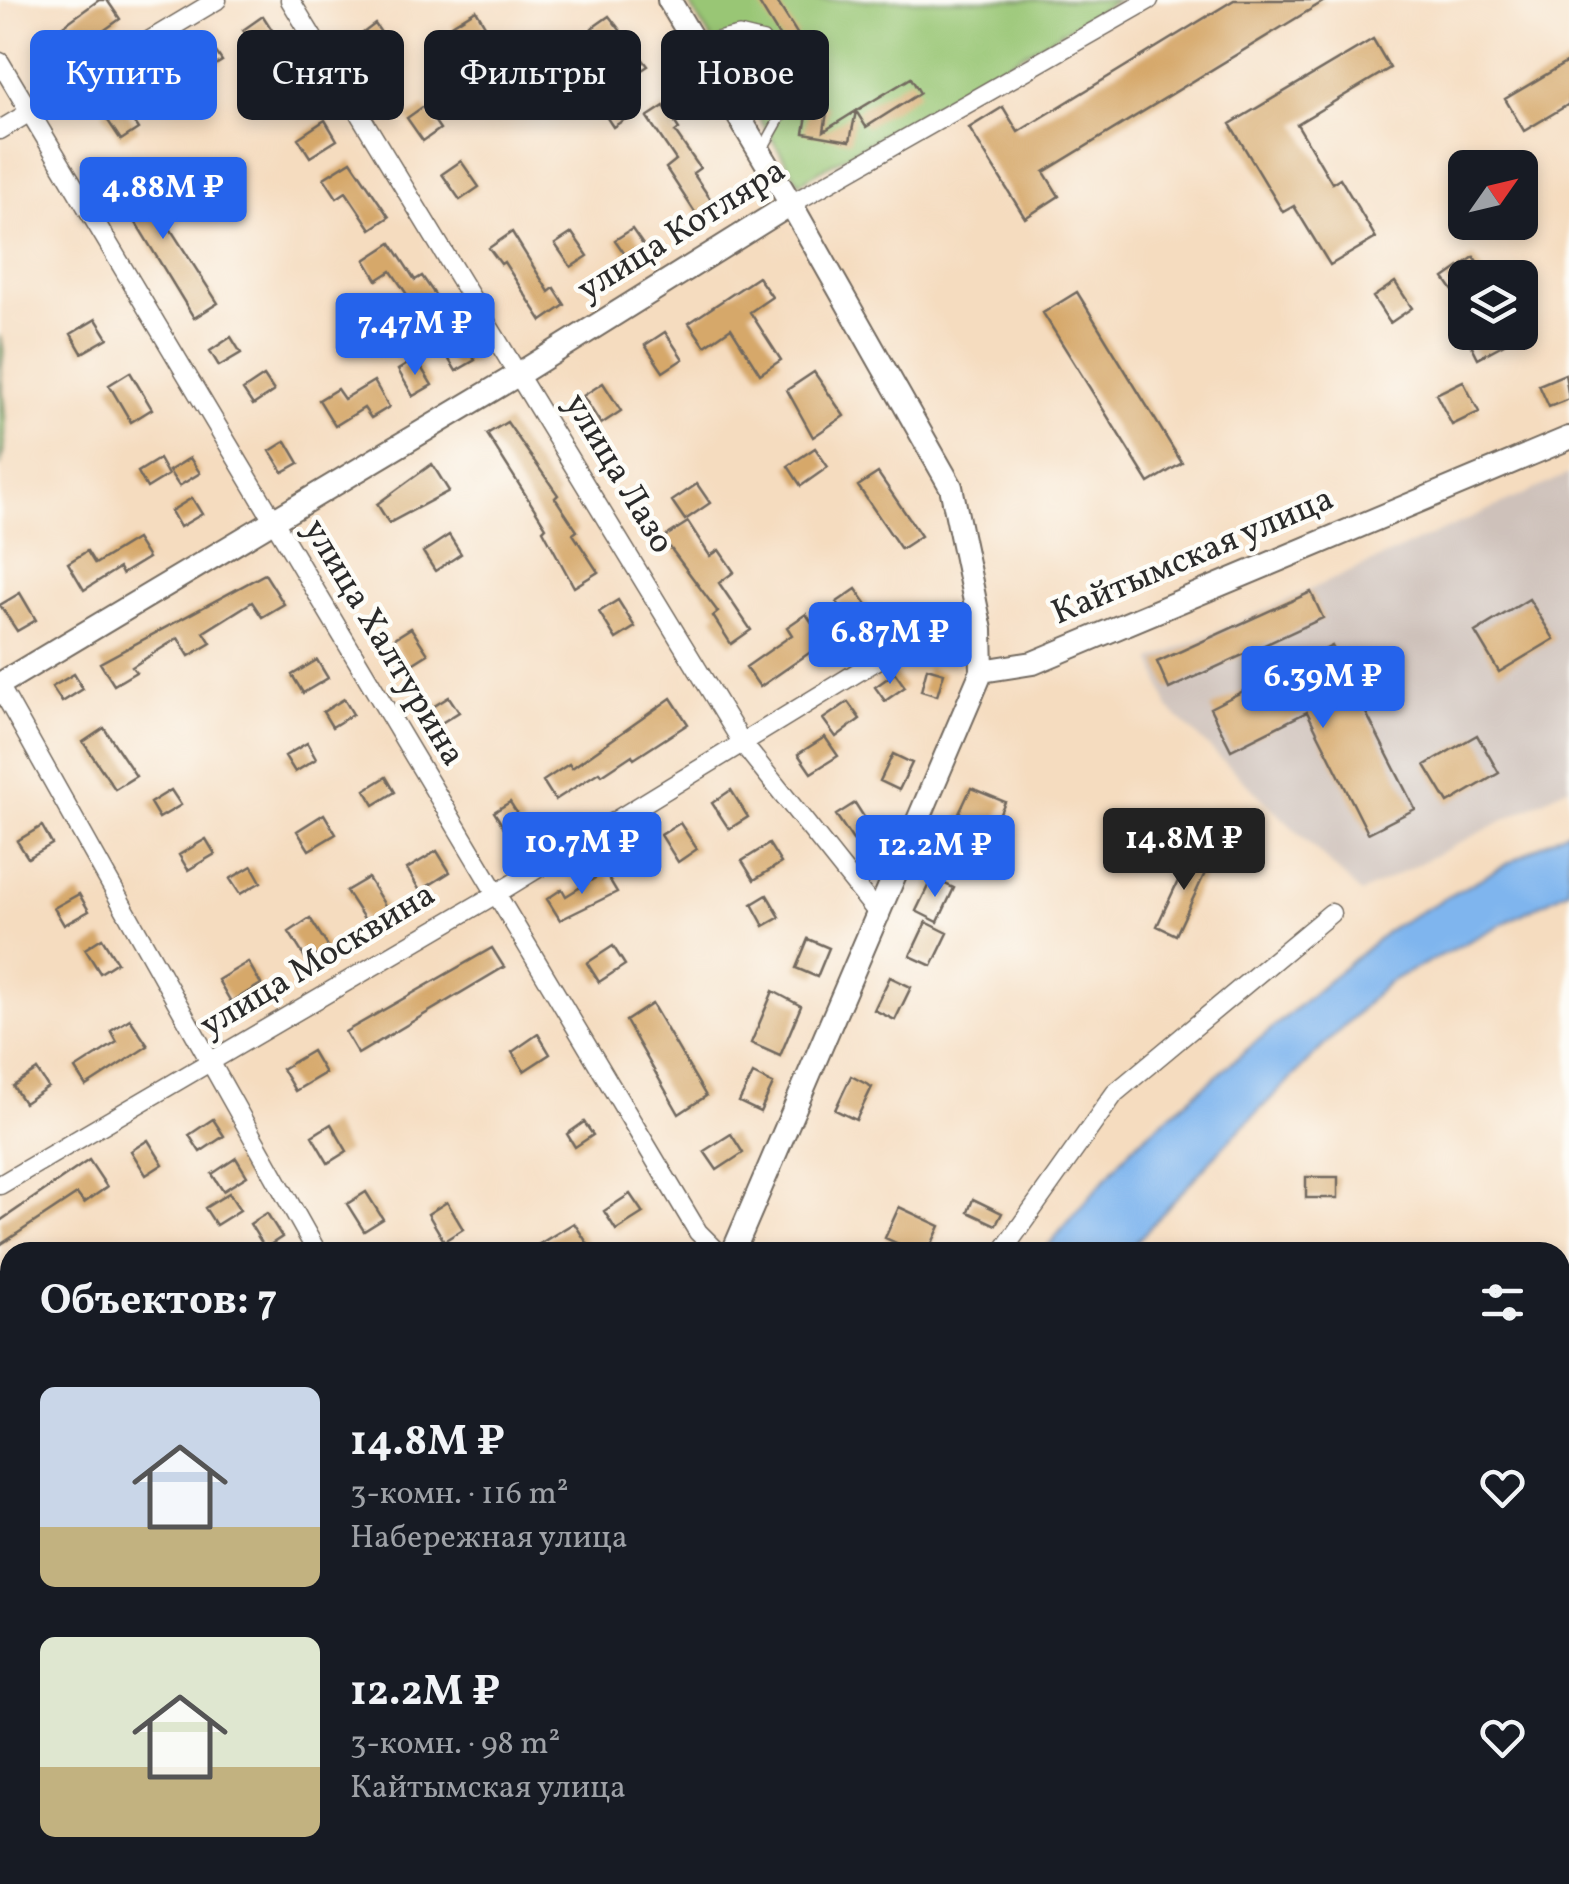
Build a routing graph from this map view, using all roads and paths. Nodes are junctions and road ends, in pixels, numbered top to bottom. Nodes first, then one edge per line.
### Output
1 (217, 0) edge
2 (290, 0) edge
3 (669, 0) edge
4 (1149, 0) edge
5 (167, 30) edge
6 (687, 30) edge
7 (0, 62) edge
8 (30, 108) edge
9 (30, 112) edge
10 (37, 120) edge
11 (741, 120) edge
12 (779, 120) edge
13 (0, 130) edge
14 (760, 152) junction
15 (791, 204) junction
16 (520, 374) junction
17 (1569, 438) edge
18 (271, 520) junction
19 (981, 630) junction
20 (982, 671) junction
21 (0, 686) edge
22 (742, 744) junction
23 (496, 894) junction
24 (1331, 913) dead end
25 (880, 916) junction
26 (210, 1063) junction
27 (0, 1185) edge
28 (311, 1242) edge
29 (708, 1242) edge
30 (736, 1242) edge
31 (1009, 1242) edge

1 - 5 street
2 - 16 street, улица Лазо
3 - 6 street
4 - 15 street, улица Котляра
7 - 8 street, улица Халтурина
9 - 13 street
10 - 18 street, улица Халтурина
11 - 14 street
12 - 14 lane
14 - 15 street
15 - 16 street, улица Котляра
15 - 19 street
16 - 18 street, улица Котляра
16 - 22 street, улица Лазо
17 - 20 street, Кайтымская улица
18 - 21 street, улица Котляра
18 - 23 street, улица Халтурина
19 - 20 street
19 - 22 street, улица Москвина
20 - 25 street
21 - 26 street
22 - 23 street, улица Москвина
22 - 25 street, улица Лазо
23 - 26 street, улица Москвина
23 - 29 street, улица Халтурина
24 - 31 street
25 - 30 street
26 - 27 street, улица Москвина
26 - 28 street

